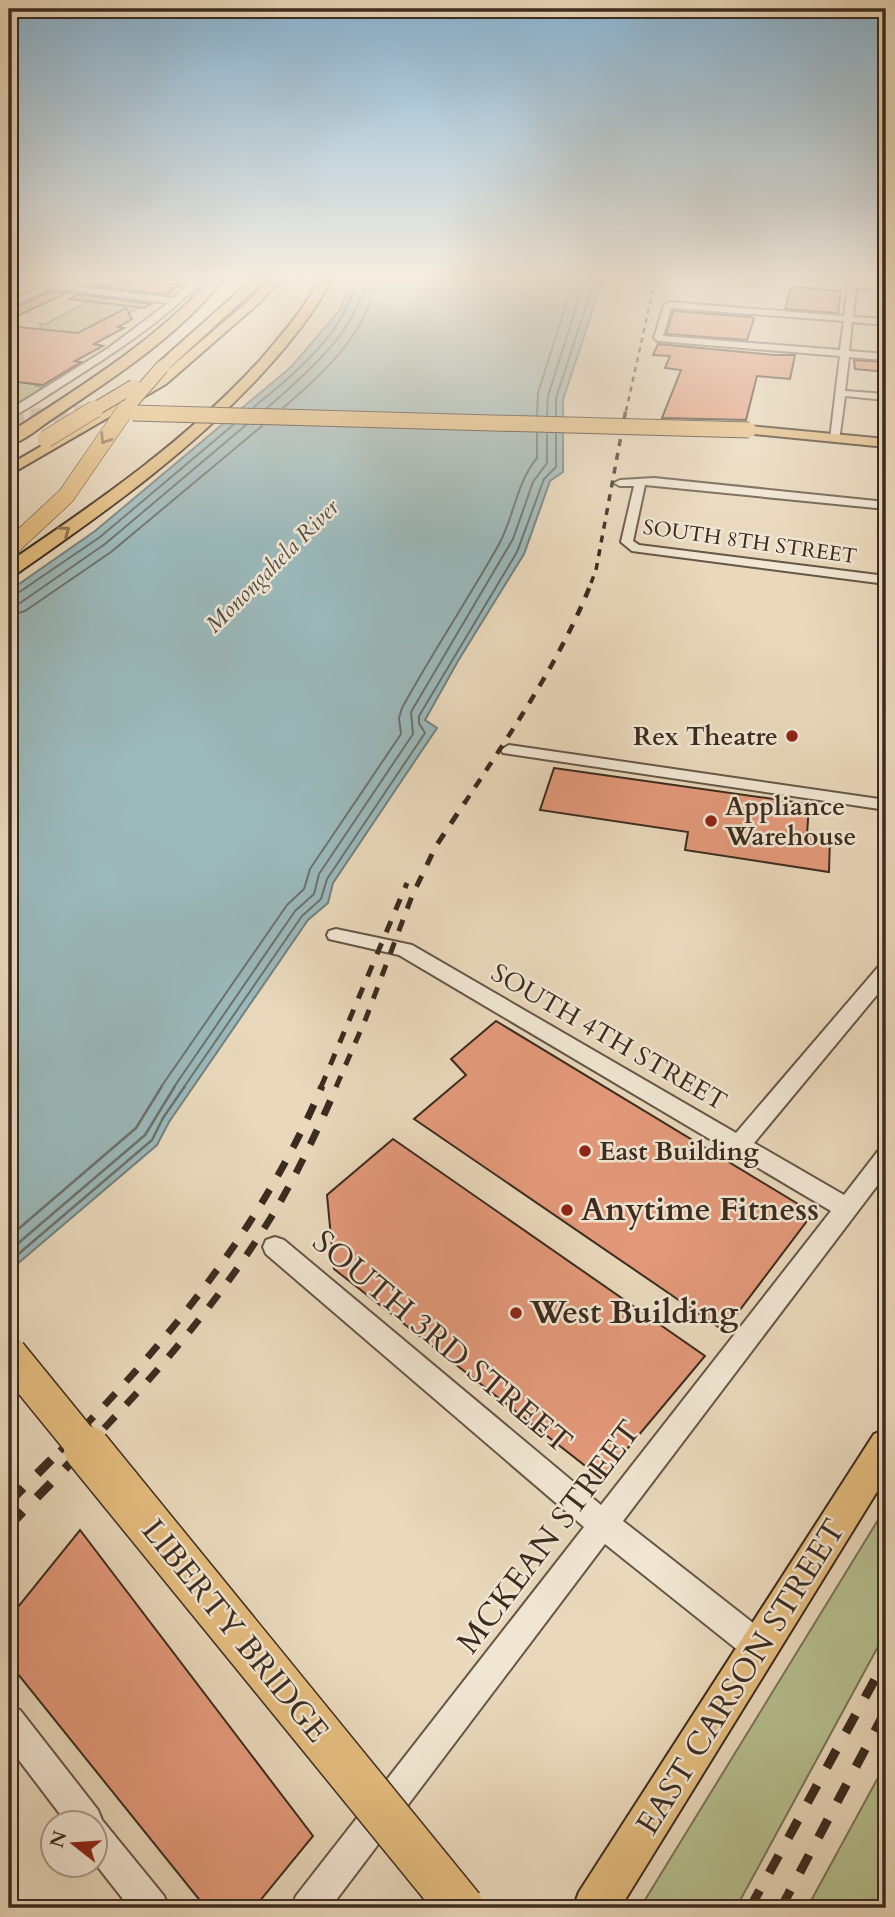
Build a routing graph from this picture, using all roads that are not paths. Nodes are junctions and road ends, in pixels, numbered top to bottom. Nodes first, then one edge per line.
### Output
1 (91, 365) edge
2 (107, 365) edge
3 (119, 365) edge
4 (182, 365) edge
5 (263, 365) edge
6 (842, 365) edge
7 (162, 367) joint
8 (840, 393) junction
9 (886, 397) edge
10 (109, 413) junction
11 (9, 414) edge
12 (83, 415) tunnel mouth
13 (9, 431) edge
14 (835, 439) junction
15 (9, 440) edge
16 (886, 443) edge
17 (9, 460) edge
18 (9, 471) edge
19 (620, 483) dead end
20 (640, 483) junction
21 (886, 505) edge
22 (9, 549) edge
23 (9, 570) edge
24 (886, 580) edge
25 (509, 750) dead end
26 (886, 805) edge
27 (336, 935) dead end
28 (886, 971) edge
29 (738, 1145) junction
30 (886, 1157) edge
31 (845, 1208) junction
32 (275, 1247) dead end
33 (9, 1354) edge
34 (886, 1447) edge
35 (603, 1523) junction
36 (760, 1648) junction
37 (9, 1721) edge
38 (75, 1808) edge
39 (108, 1851) edge
40 (152, 1908) edge
41 (308, 1908) edge
42 (461, 1908) edge
43 (595, 1908) edge

1 - 11 street
2 - 13 highway
3 - 15 highway
4 - 10 main road
23 -> 5 highway
6 - 8 street
7 - 17 highway, bridge
7 -> 22 highway, bridge
8 - 9 street
8 - 14 street
10 - 12 main road
10 - 14 main road, bridge
10 - 18 main road
14 - 16 main road
19 - 20 street
20 - 21 street
20 - 24 street, SOUTH 8TH STREET
25 - 26 street
27 - 29 street, SOUTH 4TH STREET
28 - 29 street
29 - 31 street, SOUTH 4TH STREET
30 - 31 street, MCKEAN STREET
31 - 35 street, MCKEAN STREET
32 - 35 street, SOUTH 3RD STREET
33 - 42 highway, LIBERTY BRIDGE, bridge
34 - 36 main road, EAST CARSON STREET
35 - 36 street, SOUTH 3RD STREET
35 - 41 street, MCKEAN STREET
36 - 43 main road, EAST CARSON STREET
37 - 38 street
39 - 40 street

